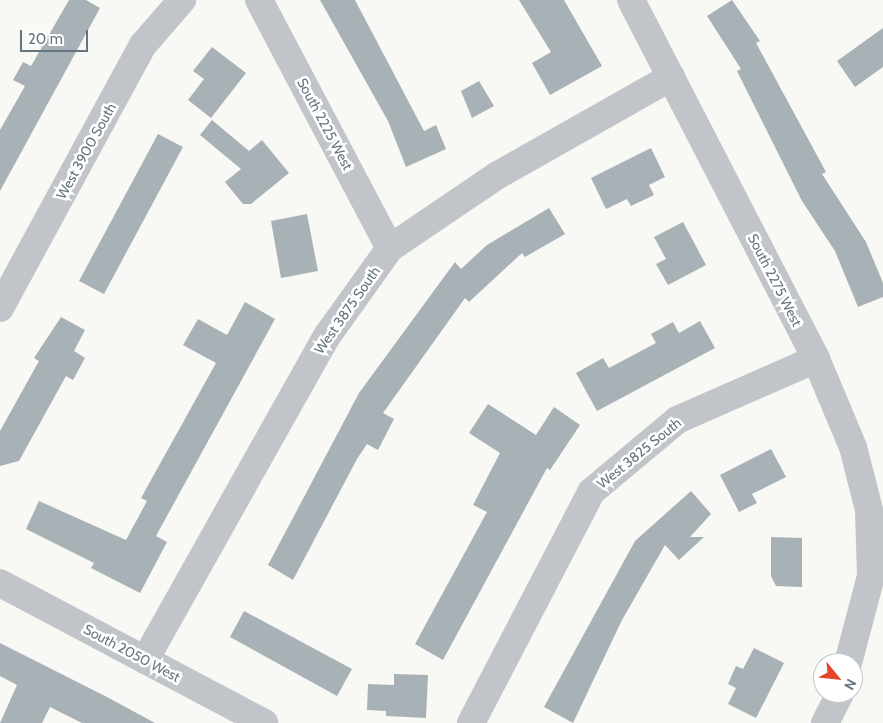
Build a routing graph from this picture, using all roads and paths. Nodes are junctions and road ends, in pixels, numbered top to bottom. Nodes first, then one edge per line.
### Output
1 (182, 0) edge
2 (259, 0) edge
3 (631, 0) edge
4 (671, 77) junction
5 (390, 248) junction
6 (0, 308) edge
7 (816, 359) junction
8 (0, 583) edge
9 (851, 653) edge
10 (145, 660) junction
11 (835, 703) edge
12 (264, 723) edge
13 (471, 723) edge
14 (824, 723) edge

1 - 6 street, West 3900 South
2 - 5 street, South 2225 West
3 - 4 street, South 2275 West
4 - 5 street, West 3875 South
4 - 7 street, South 2275 West
5 - 10 street, West 3875 South
7 - 9 street, South 2275 West
7 - 13 street, West 3825 South
8 - 10 street, South 2050 West
10 - 12 street, South 2050 West
11 - 14 street

